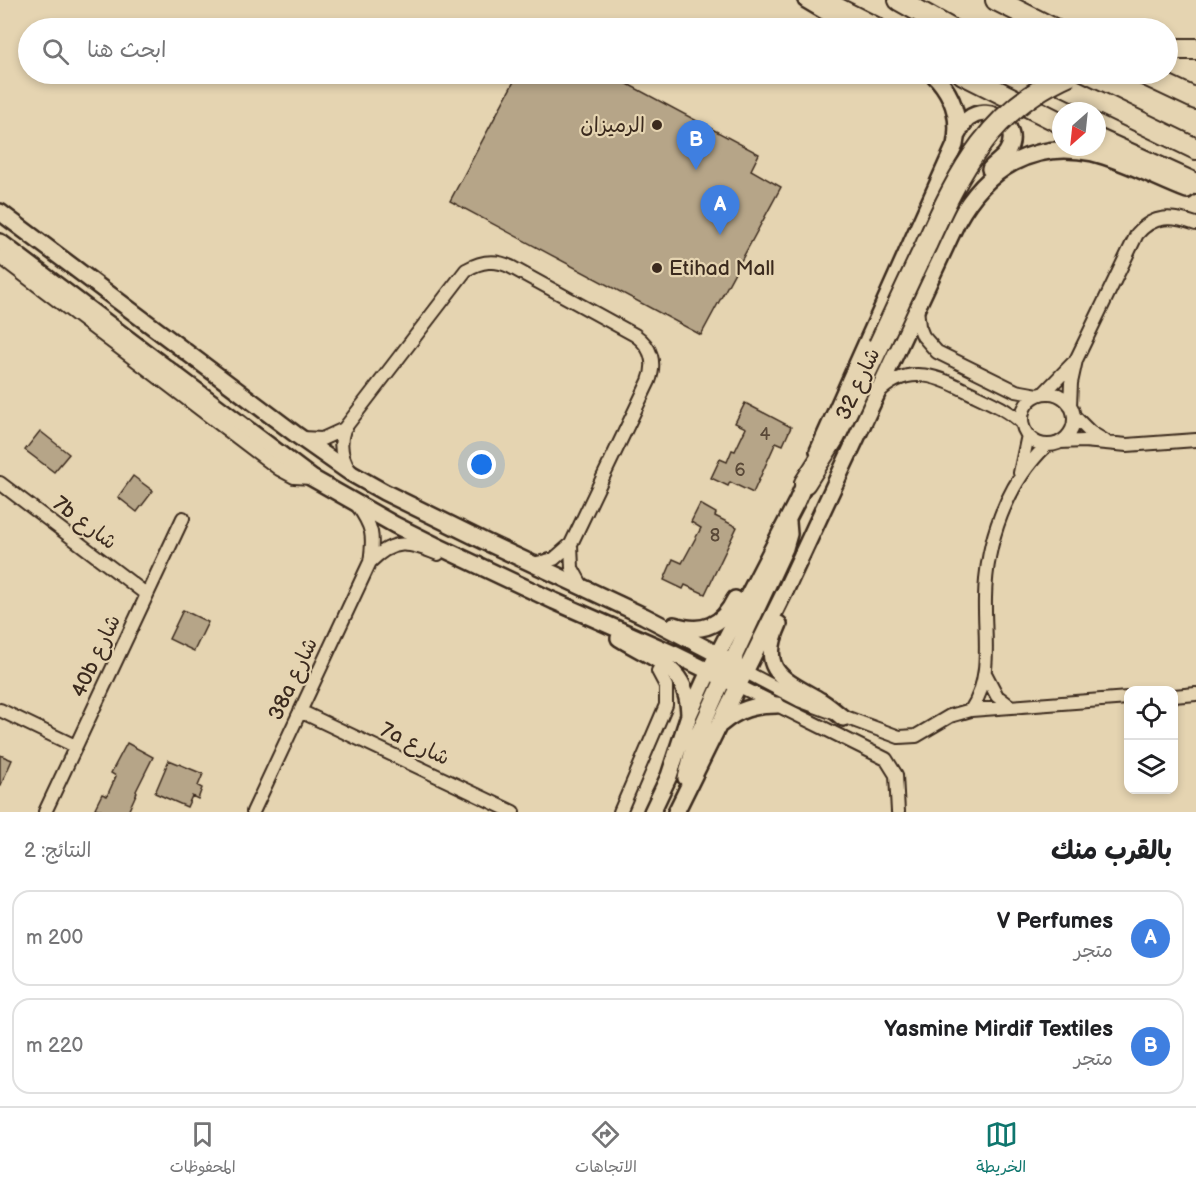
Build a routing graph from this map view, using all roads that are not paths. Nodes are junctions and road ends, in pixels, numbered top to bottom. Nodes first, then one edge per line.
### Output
1 (806, 0) edge
2 (821, 0) edge
3 (899, 0) edge
4 (996, 0) edge
5 (1024, 0) edge
6 (837, 18) edge
7 (856, 18) edge
8 (932, 18) edge
9 (1032, 18) edge
10 (1050, 18) edge
11 (1178, 49) edge
12 (1196, 49) edge
13 (941, 84) edge
14 (983, 84) edge
15 (1052, 84) edge
16 (1062, 84) edge
17 (1164, 84) edge
18 (1196, 99) edge
19 (1052, 118) edge
20 (957, 135) junction
21 (1106, 143) edge
22 (1196, 149) edge
23 (1196, 184) edge
24 (1196, 193) edge
25 (967, 203) junction
26 (0, 212) edge
27 (1196, 224) edge
28 (0, 242) edge
29 (0, 257) edge
30 (918, 305) junction
31 (1076, 360) junction
32 (1041, 394) junction
33 (875, 396) junction
34 (1072, 411) junction
35 (1022, 423) junction
36 (344, 429) junction
37 (1028, 435) junction
38 (298, 436) junction
39 (1196, 440) edge
40 (1109, 443) junction
41 (1053, 444) junction
42 (352, 474) junction
43 (312, 478) junction
44 (1018, 480) junction
45 (0, 483) edge
46 (805, 483) junction
47 (356, 503) junction
48 (183, 518) dead end
49 (787, 518) junction
50 (571, 544) junction
51 (370, 562) junction
52 (476, 563) junction
53 (533, 564) junction
54 (763, 564) junction
55 (584, 588) junction
56 (786, 589) junction
57 (146, 594) junction
58 (644, 616) junction
59 (593, 618) junction
60 (717, 654) junction
61 (732, 663) junction
62 (657, 671) dead end
63 (716, 674) junction
64 (986, 674) junction
65 (742, 679) junction
66 (1196, 694) edge
67 (1178, 696) edge
68 (1124, 698) edge
69 (777, 705) junction
70 (1010, 706) junction
71 (0, 710) edge
72 (971, 710) junction
73 (300, 711) junction
74 (689, 715) junction
75 (843, 718) junction
76 (719, 726) junction
77 (75, 746) junction
78 (664, 788) junction
79 (678, 809) edge
80 (45, 812) edge
81 (253, 812) edge
82 (513, 812) edge
83 (620, 812) edge
84 (652, 812) edge
85 (662, 812) edge
86 (898, 812) edge

1 - 6 street
2 - 7 highway
3 - 8 highway
4 - 9 highway
5 - 10 highway
11 - 12 highway
13 - 20 street, شارع 32
14 - 19 highway
15 - 46 highway, bridge
16 - 22 highway
17 - 18 highway
20 - 25 street
20 - 46 street, شارع 32
21 - 23 highway
24 - 25 street, شارع 32
25 - 30 street, شارع 32
26 - 38 street
27 - 31 street
28 - 43 street
29 - 43 street
30 - 32 street
30 - 33 street, شارع 32
31 - 32 street
31 - 34 street
32 - 34 street
32 - 35 street
33 - 35 street
33 - 56 street, شارع 32
34 - 40 street
34 - 41 street
35 - 37 street
36 - 38 street
36 - 42 street
36 - 50 street
37 - 41 street
37 - 44 street
38 - 42 street
39 - 40 street
40 - 41 street
41 - 44 street
42 - 53 street
43 - 47 street
44 - 64 street
45 - 57 street, 7b شارع
46 - 49 street, شارع 32
47 - 51 street, 38a شارع
47 - 52 street
48 - 57 street, 40b شارع
49 - 54 street, شارع 32
49 - 61 street
50 - 53 street
50 - 55 street
51 - 52 street
51 - 73 street, 38a شارع
52 - 59 street
53 - 55 street
54 - 58 street
54 - 60 street, شارع 32
55 - 58 street
56 - 65 street, شارع 32
56 - 75 street
57 - 77 street, 40b شارع
58 - 60 street
59 - 63 street
59 - 74 street
60 - 61 street
60 - 63 street
61 - 65 street
62 - 83 street
63 - 65 street
63 - 74 street
63 - 79 street
64 - 70 street
64 - 72 street
65 - 69 street
65 - 75 street
65 - 76 street, شارع 32
66 - 67 street
68 - 70 street
69 - 76 street
69 - 86 street
70 - 72 street
71 - 77 street
72 - 75 street
73 - 81 street, 38a شارع
73 - 82 street, 7a شارع
74 - 78 street
76 - 79 street, شارع 32
77 - 80 street, 40b شارع
78 - 84 street
78 - 85 street

